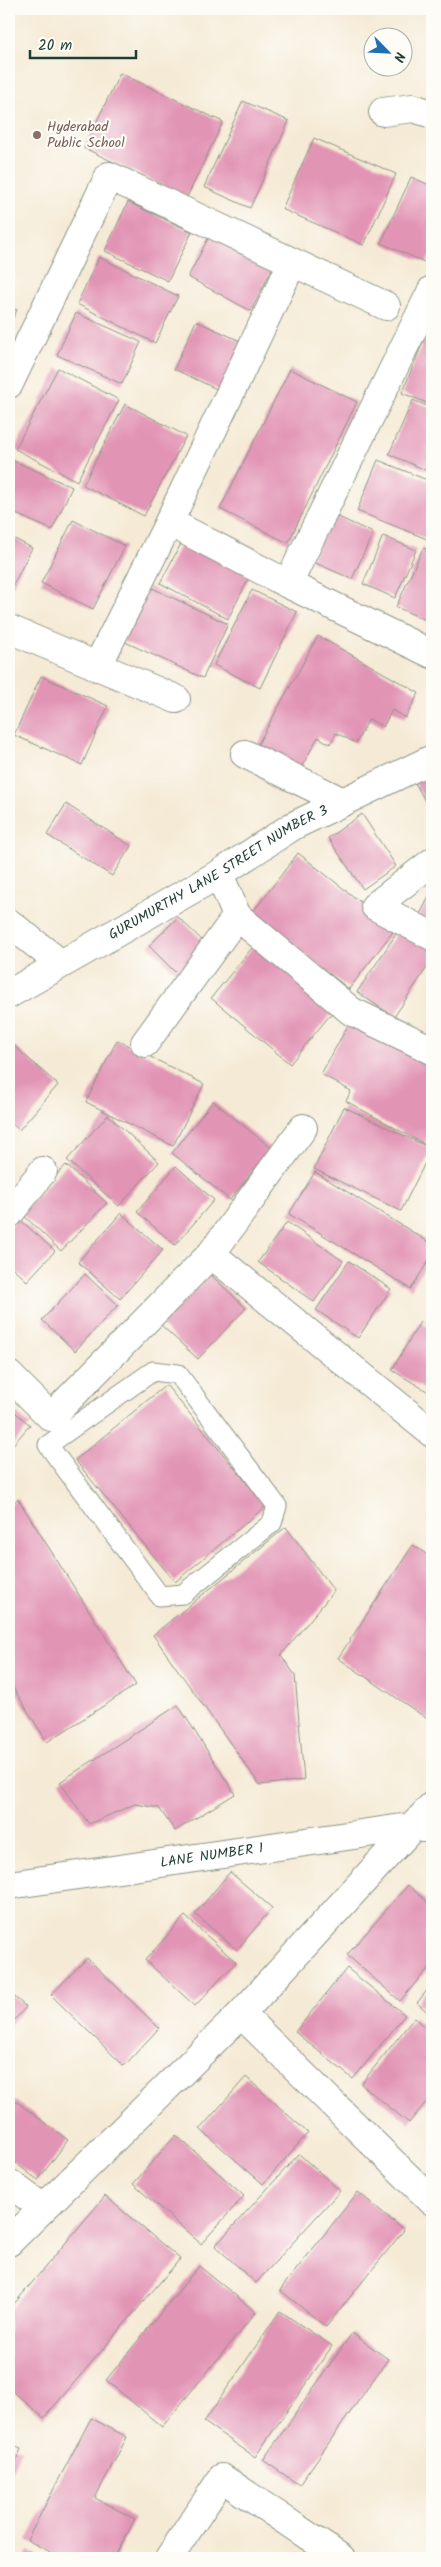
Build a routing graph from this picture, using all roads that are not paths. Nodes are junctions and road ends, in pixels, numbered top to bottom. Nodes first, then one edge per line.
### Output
1 (383, 112) dead end
2 (432, 114) edge
3 (292, 263) junction
4 (432, 290) edge
5 (386, 306) dead end
6 (9, 384) edge
7 (169, 522) junction
8 (288, 584) junction
9 (9, 629) edge
10 (432, 654) edge
11 (97, 667) junction
12 (176, 699) dead end
13 (244, 754) dead end
14 (432, 759) edge
15 (343, 802) junction
16 (432, 862) edge
17 (220, 874) junction
18 (237, 916) junction
19 (9, 923) edge
20 (432, 936) edge
21 (60, 963) junction
22 (9, 994) edge
23 (146, 1043) dead end
24 (432, 1050) edge
25 (302, 1128) dead end
26 (43, 1171) dead end
27 (9, 1214) edge
28 (211, 1254) junction
29 (9, 1375) edge
30 (56, 1426) junction
31 (432, 1433) edge
32 (427, 1821) edge
33 (9, 1885) edge
34 (241, 2014) junction
35 (9, 2183) edge
36 (432, 2201) edge
37 (44, 2208) junction
38 (9, 2242) edge
39 (169, 2558) edge
40 (341, 2558) edge

1 - 2 street
3 - 5 street
3 - 6 street
3 - 7 street
4 - 8 street
7 - 8 street
7 - 11 street
8 - 10 street
9 - 11 street
11 - 12 street
13 - 15 street
14 - 15 street, GURUMURTHY LANE STREET NUMBER 3
15 - 17 street, GURUMURTHY LANE STREET NUMBER 3
16 - 20 street
17 - 18 street
17 - 21 street, GURUMURTHY LANE STREET NUMBER 3
18 - 23 street
18 - 24 street
19 - 21 street
21 - 22 street, GURUMURTHY LANE STREET NUMBER 3
25 - 28 street
26 - 27 street
28 - 30 street
28 - 31 street
29 - 30 street
30 - 30 lane
32 - 33 street, LANE NUMBER 1
32 - 34 street
34 - 36 street
34 - 37 street
35 - 37 street
37 - 38 street
39 - 40 street

